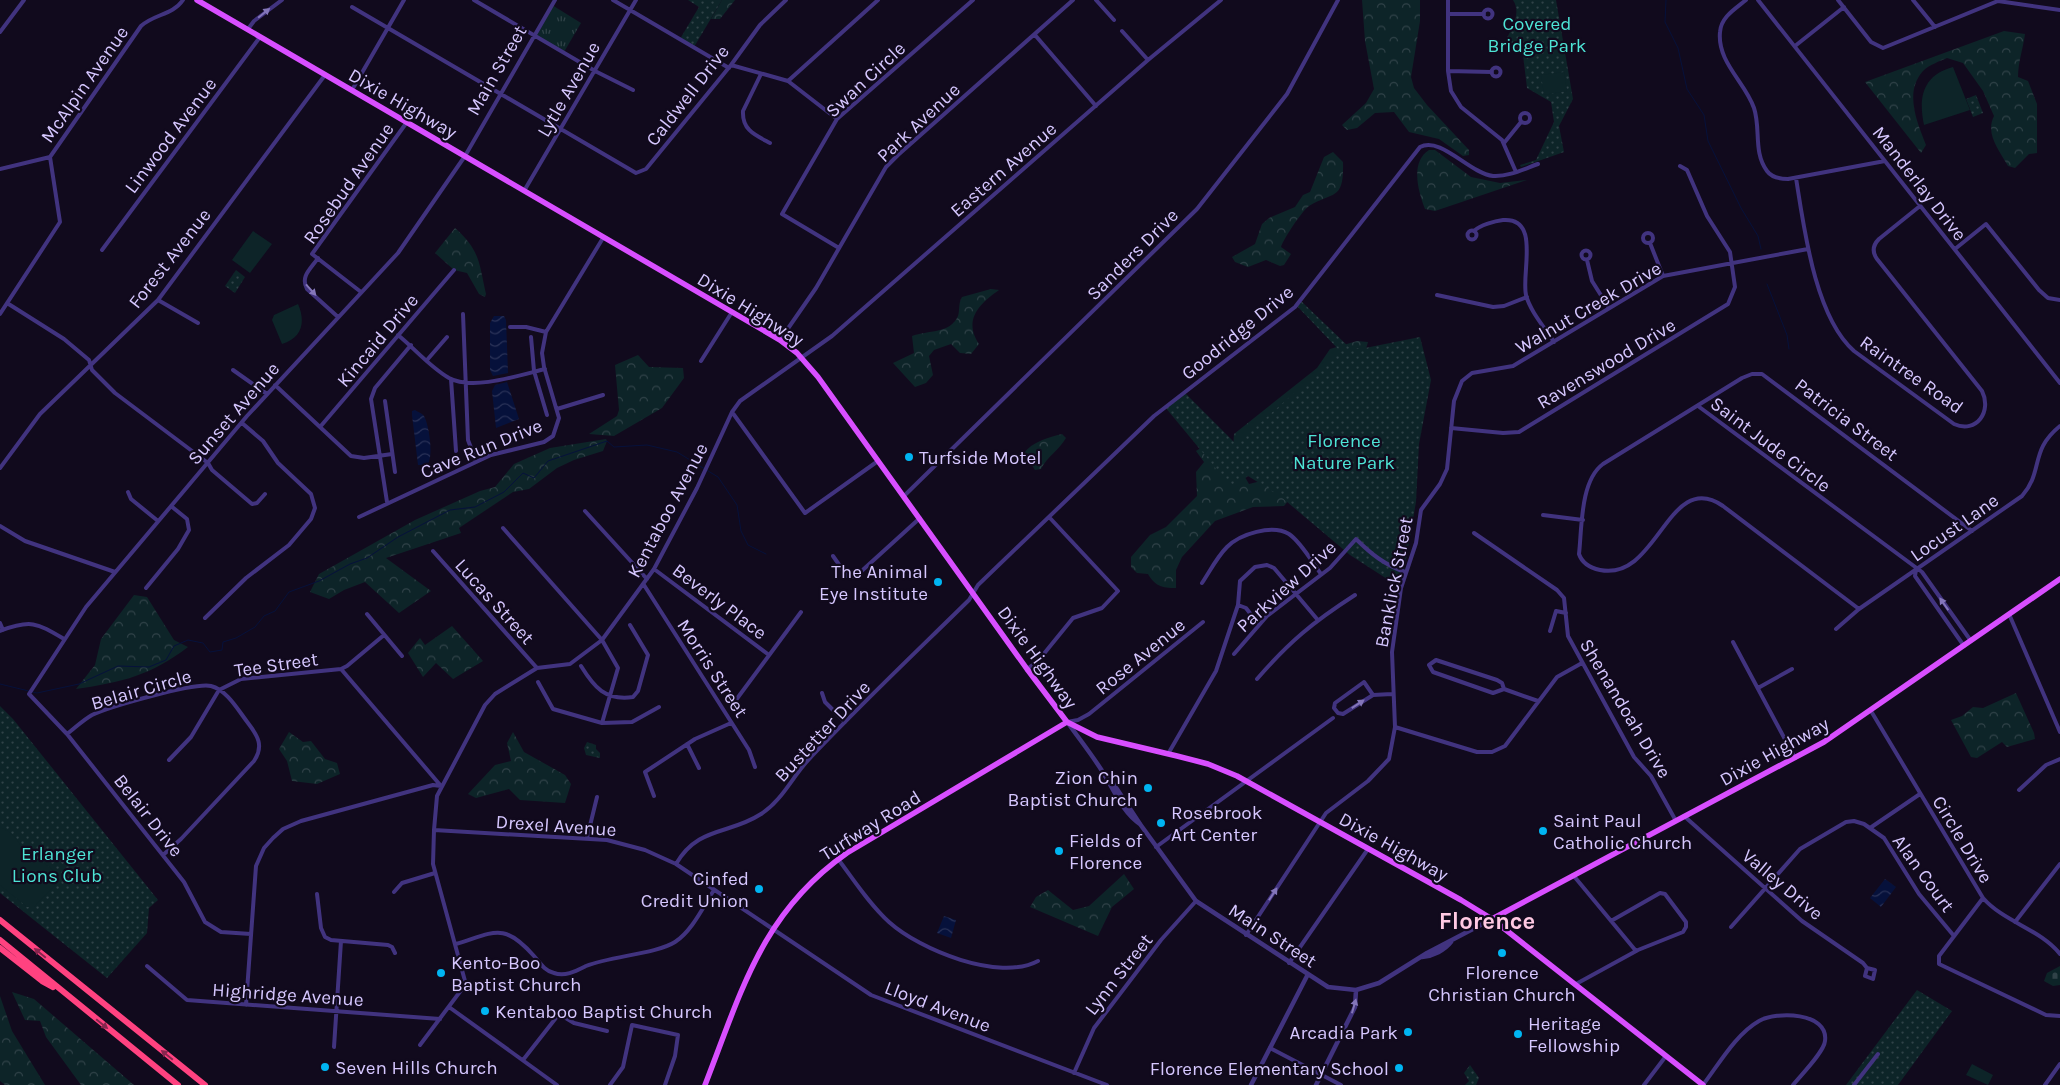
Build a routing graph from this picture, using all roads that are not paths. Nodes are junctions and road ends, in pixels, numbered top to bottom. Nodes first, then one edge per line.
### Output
1 (24, 0) edge
2 (184, 0) edge
3 (197, 0) edge
4 (282, 0) edge
5 (404, 0) edge
6 (474, 0) edge
7 (554, 0) edge
8 (612, 0) edge
9 (636, 0) edge
10 (786, 0) edge
11 (878, 0) edge
12 (973, 0) edge
13 (1073, 0) edge
14 (1096, 0) edge
15 (1221, 0) edge
16 (1338, 0) edge
17 (1448, 0) edge
18 (1746, 0) edge
19 (1758, 0) edge
20 (1838, 0) edge
21 (1913, 0) edge
22 (352, 7) dead end
23 (1844, 7) junction
24 (630, 10) junction
25 (2060, 10) edge
26 (1448, 14) junction
27 (1484, 14) dead end
28 (1114, 20) dead end
29 (1935, 28) junction
30 (387, 29) junction
31 (248, 30) junction
32 (1122, 31) dead end
33 (0, 32) edge
34 (1034, 34) junction
35 (534, 35) junction
36 (260, 37) junction
37 (1794, 46) junction
38 (1148, 60) junction
39 (730, 66) junction
40 (595, 71) junction
41 (1448, 71) junction
42 (1492, 72) dead end
43 (325, 74) junction
44 (761, 74) junction
45 (788, 81) junction
46 (352, 90) junction
47 (633, 90) dead end
48 (499, 95) junction
49 (1096, 106) junction
50 (837, 119) junction
51 (407, 122) junction
52 (1521, 122) dead end
53 (560, 130) junction
54 (770, 143) dead end
55 (1504, 143) junction
56 (465, 156) junction
57 (50, 157) junction
58 (1885, 161) junction
59 (1538, 164) dead end
60 (1680, 166) dead end
61 (0, 169) edge
62 (1516, 172) junction
63 (1796, 178) junction
64 (524, 191) junction
65 (1920, 206) junction
66 (1474, 231) dead end
67 (603, 238) junction
68 (1650, 243) dead end
69 (839, 248) junction
70 (1808, 249) junction
71 (1955, 249) junction
72 (102, 250) dead end
73 (318, 258) junction
74 (1588, 260) dead end
75 (1732, 262) junction
76 (454, 270) dead end
77 (1663, 276) junction
78 (361, 292) junction
79 (1437, 295) dead end
80 (1527, 297) junction
81 (158, 300) junction
82 (2060, 300) edge
83 (7, 303) junction
84 (1609, 308) junction
85 (732, 312) junction
86 (0, 314) edge
87 (463, 314) dead end
88 (338, 317) junction
89 (198, 323) dead end
90 (510, 327) dead end
91 (546, 332) junction
92 (398, 335) junction
93 (531, 337) dead end
94 (447, 338) dead end
95 (780, 340) junction
96 (1554, 342) junction
97 (411, 345) junction
98 (802, 358) junction
99 (427, 360) junction
100 (701, 361) dead end
101 (90, 366) junction
102 (545, 369) junction
103 (233, 370) dead end
104 (534, 371) junction
105 (451, 379) junction
106 (465, 381) junction
107 (2060, 383) edge
108 (275, 385) junction
109 (267, 394) junction
110 (603, 395) dead end
111 (385, 400) dead end
112 (1698, 406) junction
113 (557, 409) junction
114 (732, 412) junction
115 (547, 415) dead end
116 (242, 423) junction
117 (2060, 426) edge
118 (320, 427) junction
119 (1452, 428) junction
120 (456, 451) dead end
121 (392, 454) junction
122 (379, 456) junction
123 (476, 461) junction
124 (878, 461) junction
125 (208, 463) junction
126 (0, 468) edge
127 (395, 472) dead end
128 (128, 492) dead end
129 (265, 494) dead end
130 (904, 496) junction
131 (387, 502) junction
132 (171, 506) junction
133 (585, 510) dead end
134 (1543, 515) dead end
135 (359, 516) dead end
136 (1049, 517) junction
137 (920, 518) junction
138 (1583, 520) junction
139 (158, 521) junction
140 (0, 526) edge
141 (502, 528) dead end
142 (1972, 531) junction
143 (1474, 533) dead end
144 (433, 551) dead end
145 (833, 556) dead end
146 (654, 569) junction
147 (1916, 570) junction
148 (116, 572) junction
149 (1405, 572) junction
150 (1321, 574) junction
151 (648, 579) junction
152 (2060, 579) edge
153 (1202, 583) dead end
154 (644, 585) junction
155 (146, 588) dead end
156 (973, 593) junction
157 (1296, 594) junction
158 (1355, 595) dead end
159 (1238, 605) junction
160 (1859, 608) junction
161 (802, 612) dead end
162 (1566, 613) junction
163 (367, 614) dead end
164 (2010, 614) junction
165 (205, 618) dead end
166 (1317, 619) junction
167 (1202, 622) dead end
168 (0, 623) edge
169 (630, 625) dead end
170 (1259, 625) junction
171 (1836, 629) dead end
172 (2, 631) edge
173 (1550, 632) dead end
174 (384, 635) junction
175 (64, 639) junction
176 (602, 640) junction
177 (1733, 642) dead end
178 (1970, 642) junction
179 (1964, 646) junction
180 (1234, 654) dead end
181 (769, 655) junction
182 (402, 656) dead end
183 (1582, 663) junction
184 (581, 666) dead end
185 (537, 668) junction
186 (340, 669) junction
187 (1792, 669) dead end
188 (1027, 670) junction
189 (1257, 679) dead end
190 (538, 682) dead end
191 (1758, 688) junction
192 (1504, 689) junction
193 (219, 690) junction
194 (822, 693) dead end
195 (29, 694) joint
196 (1392, 694) junction
197 (611, 695) junction
198 (1373, 695) junction
199 (1538, 701) junction
200 (733, 704) dead end
201 (659, 707) dead end
202 (1871, 711) junction
203 (1333, 718) dead end
204 (845, 722) junction
205 (1067, 722) junction
206 (602, 723) junction
207 (731, 723) junction
208 (1395, 727) junction
209 (2060, 732) edge
210 (67, 734) junction
211 (687, 744) junction
212 (1168, 754) junction
213 (1795, 758) junction
214 (2060, 759) edge
215 (169, 760) dead end
216 (699, 768) dead end
217 (756, 768) dead end
218 (1246, 781) junction
219 (441, 786) junction
220 (2020, 790) dead end
221 (1920, 794) junction
222 (654, 796) dead end
223 (597, 797) dead end
224 (1684, 816) junction
225 (1676, 821) junction
226 (1320, 822) junction
227 (1870, 828) junction
228 (434, 830) junction
229 (587, 838) junction
230 (1156, 847) junction
231 (1368, 849) junction
232 (162, 855) junction
233 (838, 859) junction
234 (676, 864) junction
235 (2059, 867) edge
236 (435, 873) junction
237 (1573, 876) junction
238 (1765, 888) junction
239 (714, 890) junction
240 (394, 892) dead end
241 (317, 894) dead end
242 (1983, 898) junction
243 (1196, 900) junction
244 (1492, 919) junction
245 (0, 920) edge
246 (1611, 920) junction
247 (2015, 922) junction
248 (1731, 927) dead end
249 (772, 929) junction
250 (251, 934) junction
251 (1246, 935) junction
252 (1954, 936) junction
253 (0, 940) edge
254 (341, 941) junction
255 (456, 944) junction
256 (0, 948) edge
257 (1636, 951) junction
258 (395, 953) dead end
259 (2060, 954) edge
260 (1038, 960) dead end
261 (1289, 963) junction
262 (147, 966) dead end
263 (1867, 968) dead end
264 (1307, 976) junction
265 (1576, 984) junction
266 (1356, 990) junction
267 (64, 993) junction
268 (246, 1005) junction
269 (449, 1007) junction
270 (336, 1011) junction
271 (2060, 1016) edge
272 (440, 1018) junction
273 (607, 1031) dead end
274 (420, 1045) dead end
275 (334, 1047) dead end
276 (1270, 1048) junction
277 (1878, 1054) dead end
278 (1666, 1056) junction
279 (523, 1060) junction
280 (2060, 1064) edge
281 (1074, 1073) junction
282 (1321, 1075) junction
283 (178, 1085) edge
284 (205, 1085) edge
285 (557, 1085) edge
286 (610, 1085) edge
287 (665, 1085) edge
288 (704, 1085) edge
289 (1107, 1085) edge
290 (1252, 1085) edge
291 (1316, 1085) edge
292 (1341, 1085) edge
293 (1644, 1085) edge
294 (1703, 1085) edge
295 (1794, 1085) edge
296 (1854, 1085) edge
297 (2045, 1085) edge

1 - 33 street
2 - 57 street, McAlpin Avenue
3 - 31 main road, Dixie Highway
31 -> 4 street
5 - 30 street
6 - 35 street
7 - 35 street, Main Street
8 - 24 street
9 - 24 street, Lytle Avenue
10 - 39 street, Caldwell Drive
11 - 45 street
12 - 50 street, Swan Circle
13 - 34 street, Park Avenue
14 - 28 street
15 - 38 street, Eastern Avenue
16 - 130 street, Sanders Drive
17 - 26 street
18 - 63 street
19 - 37 street, Manderlay Drive
20 - 23 street
21 - 29 street
22 - 30 street, Caldwell Drive
23 - 29 street
23 - 37 street
24 - 39 street
24 - 40 street, Lytle Avenue
25 - 29 street
26 - 27 street
26 - 41 street
30 - 46 street
30 - 48 street, Caldwell Drive
31 - 36 main road, Dixie Highway
32 - 38 street
34 - 49 street
34 - 69 street, Park Avenue
35 - 40 street
35 - 48 street, Main Street
36 - 43 main road, Dixie Highway
36 - 72 street, Linwood Avenue
37 - 58 street, Manderlay Drive
38 - 49 street, Eastern Avenue
39 - 44 street
39 - 53 street, Caldwell Drive
40 - 47 street
40 - 53 street, Lytle Avenue
41 - 42 street
41 - 55 street
43 - 46 main road, Dixie Highway
43 - 81 street, Forest Avenue
44 - 45 street
44 - 54 street
45 - 50 street
46 - 51 main road, Dixie Highway
48 - 53 street, Caldwell Drive
48 - 56 street, Main Street
49 - 98 street, Eastern Avenue
50 - 69 street, Swan Circle
51 - 56 main road, Dixie Highway
51 - 73 street, Rosebud Avenue
52 - 55 street
53 - 64 street, Lytle Avenue
55 - 62 street
56 - 64 main road, Dixie Highway
56 - 78 street, Sunset Avenue
57 - 61 street, McAlpin Avenue
57 - 83 street
58 - 63 street
58 - 65 street, Manderlay Drive
59 - 62 street, Goodridge Drive
60 - 75 street, Ravenswood Drive
62 - 136 street, Goodridge Drive
63 - 70 street, Raintree Road
64 - 67 main road, Dixie Highway
65 - 70 street, Raintree Road
65 - 71 street, Manderlay Drive
66 - 80 street
67 - 85 main road, Dixie Highway
67 - 91 street, Cave Run Drive
68 - 77 street
69 - 95 street, Park Avenue
70 - 75 street, Walnut Creek Drive
71 - 82 street
71 - 107 street, Manderlay Drive
73 - 78 street
73 -> 88 street
74 - 84 street
75 - 77 street, Walnut Creek Drive
75 - 119 street, Ravenswood Drive
76 - 92 street, Kincaid Drive
77 - 84 street, Walnut Creek Drive
78 - 88 street, Sunset Avenue
79 - 80 street
80 - 96 street
81 - 89 street
81 - 101 street, Forest Avenue
83 - 86 street
83 - 101 street
84 - 96 street, Walnut Creek Drive
85 - 95 main road, Dixie Highway
85 - 100 street
87 - 106 street
88 - 108 street, Sunset Avenue
90 - 91 street
91 - 102 street, Cave Run Drive
92 - 97 street
92 - 118 street, Kincaid Drive
93 - 104 street
94 - 99 street
95 - 98 main road, Dixie Highway
96 - 119 street, Walnut Creek Drive
97 - 99 street
97 - 122 street
98 - 114 street, Kentaboo Avenue
98 - 124 main road, Dixie Highway
99 - 105 street
101 - 125 street
101 - 126 street, Forest Avenue
102 - 104 street
102 - 113 street, Cave Run Drive
103 - 109 street
104 - 106 street
104 - 115 street
105 - 106 street
105 - 120 street
106 - 123 street
108 - 109 street, Sunset Avenue
108 - 118 street
109 - 116 street, Sunset Avenue
110 - 113 street
111 - 121 street
112 - 138 street, Saint Jude Circle
112 - 142 street, Patricia Street
112 - 147 street, Saint Jude Circle
113 - 123 street, Cave Run Drive
114 - 124 street
114 - 146 street, Kentaboo Avenue
116 - 125 street, Sunset Avenue
116 - 165 street
117 - 142 street, Locust Lane
118 - 122 street
119 - 149 street, Banklick Street
121 - 122 street
121 - 127 street
122 - 131 street
123 - 131 street, Cave Run Drive
124 - 130 main road, Dixie Highway
125 - 129 street
125 - 132 street, Sunset Avenue
128 - 139 street
130 - 137 main road, Dixie Highway
131 - 135 street, Cave Run Drive
132 - 139 street, Sunset Avenue
132 - 155 street
133 - 151 street
134 - 138 street
136 - 156 street, Goodridge Drive
136 - 188 street
137 - 145 street
137 - 156 main road, Dixie Highway
138 - 160 street, Saint Jude Circle
139 - 148 street, Sunset Avenue
140 - 148 street
141 - 176 street
142 - 147 street, Locust Lane
143 - 162 street, Shenandoah Drive
144 - 185 street, Lucas Street
146 - 151 street, Kentaboo Avenue
146 - 181 street, Beverly Place
147 - 160 street, Locust Lane
178 -> 147 street, Saint Jude Circle
147 - 179 street, Saint Jude Circle
148 - 175 street, Sunset Avenue
149 - 150 street, Parkview Drive
149 - 196 street, Banklick Street
150 - 153 street
150 - 157 street, Parkview Drive
151 - 154 street, Kentaboo Avenue
152 - 164 main road, Dixie Highway
154 - 176 street, Kentaboo Avenue
154 - 207 street, Morris Street
156 - 188 main road, Dixie Highway
156 - 204 street, Bustetter Drive
157 - 159 street
157 - 166 street
157 - 170 street, Parkview Drive
158 - 166 street
159 - 170 street
159 - 212 street
160 - 171 street, Locust Lane
161 - 181 street
162 - 173 street
162 - 183 street, Shenandoah Drive
163 - 174 street
164 - 178 main road, Dixie Highway
164 - 209 street
166 - 189 street
167 - 205 street, Rose Avenue
168 - 172 street
169 - 197 street
170 - 180 street, Parkview Drive
172 - 175 street
174 - 182 street
174 - 186 street, Tee Street
175 - 195 street, Sunset Avenue
176 - 185 street, Kentaboo Avenue
176 - 197 street
177 - 191 street
178 - 179 main road, Dixie Highway
179 - 202 main road, Dixie Highway
181 - 200 street
183 - 199 street
183 - 225 street, Shenandoah Drive
184 - 197 street
185 - 219 street, Kentaboo Avenue
186 - 193 street, Tee Street
186 - 219 street
187 - 191 street
188 - 205 main road, Dixie Highway
190 - 206 street
191 - 213 street
192 - 192 street
192 - 199 street
193 - 210 street, Belair Circle
193 - 215 street, Tee Street
193 - 232 street, Belair Circle
194 - 204 street
195 - 210 street, Belair Drive
196 - 198 street
196 - 208 street, Banklick Street
197 - 206 street
198 -> 198 street
199 - 208 street
201 - 206 street
202 - 213 main road, Dixie Highway
202 - 221 street, Circle Drive
203 - 218 street
204 - 234 street, Bustetter Drive
205 - 212 main road, Dixie Highway
205 - 230 street, Main Street
205 - 233 main road, Turfway Road
207 - 211 street
207 - 217 street, Morris Street
208 - 226 street, Banklick Street
210 - 232 street, Belair Drive
211 - 216 street
211 - 222 street
212 - 218 main road, Dixie Highway
213 - 224 main road, Dixie Highway
214 - 220 street
218 - 226 main road, Dixie Highway
218 - 230 street
219 - 228 street, Kentaboo Avenue
219 - 250 street
221 - 227 street
221 - 242 street, Circle Drive
223 - 229 street
224 - 225 main road, Dixie Highway
224 - 238 street, Valley Drive
225 - 237 main road, Dixie Highway
226 - 231 main road, Dixie Highway
251 -> 226 street, Banklick Street
227 - 238 street
227 - 252 street, Alan Court
228 - 229 street, Drexel Avenue
228 - 236 street, Kentaboo Avenue
229 - 234 street, Drexel Avenue
230 - 243 street, Main Street
231 - 244 main road, Dixie Highway
231 - 261 street
232 - 250 street, Belair Drive
233 - 249 main road, Turfway Road
233 - 260 street
234 - 239 street, Drexel Avenue
235 - 247 street
236 - 240 street
236 - 255 street, Kentaboo Avenue
237 - 244 main road, Dixie Highway
237 - 246 street
238 - 248 street
238 - 263 street, Valley Drive
239 - 249 street, Drexel Avenue
239 - 255 street
241 - 254 street
242 - 247 street, Circle Drive
242 - 252 street
243 - 251 street, Main Street
243 - 281 street, Lynn Street
244 - 265 main road
244 - 266 street, Main Street
284 -> 245 highway
246 - 257 street
246 - 257 street
247 - 259 street, Circle Drive
249 - 281 street, Lloyd Avenue
249 - 288 main road, Turfway Road
250 - 268 street
251 - 261 street, Main Street
252 - 271 street
253 - 267 highway
254 - 258 street
254 - 270 street
255 - 269 street, Kentaboo Avenue
256 - 267 highway
257 - 265 street
261 - 264 street, Main Street
262 - 268 street, Highridge Avenue
264 - 266 street, Main Street
264 - 276 street
265 - 278 main road
282 -> 266 street
267 -> 283 highway
268 - 270 street, Highridge Avenue
269 - 272 street, Kentaboo Avenue
269 - 279 street
270 - 272 street, Highridge Avenue
270 - 275 street
272 - 274 street, Kentaboo Avenue
273 - 279 street
276 - 282 street
276 - 290 street
277 - 296 street
278 - 293 street
278 - 294 main road
279 - 285 street
280 - 297 street
281 - 289 street, Lloyd Avenue
282 - 291 street
282 - 292 street
286 - 287 street
294 - 295 street

